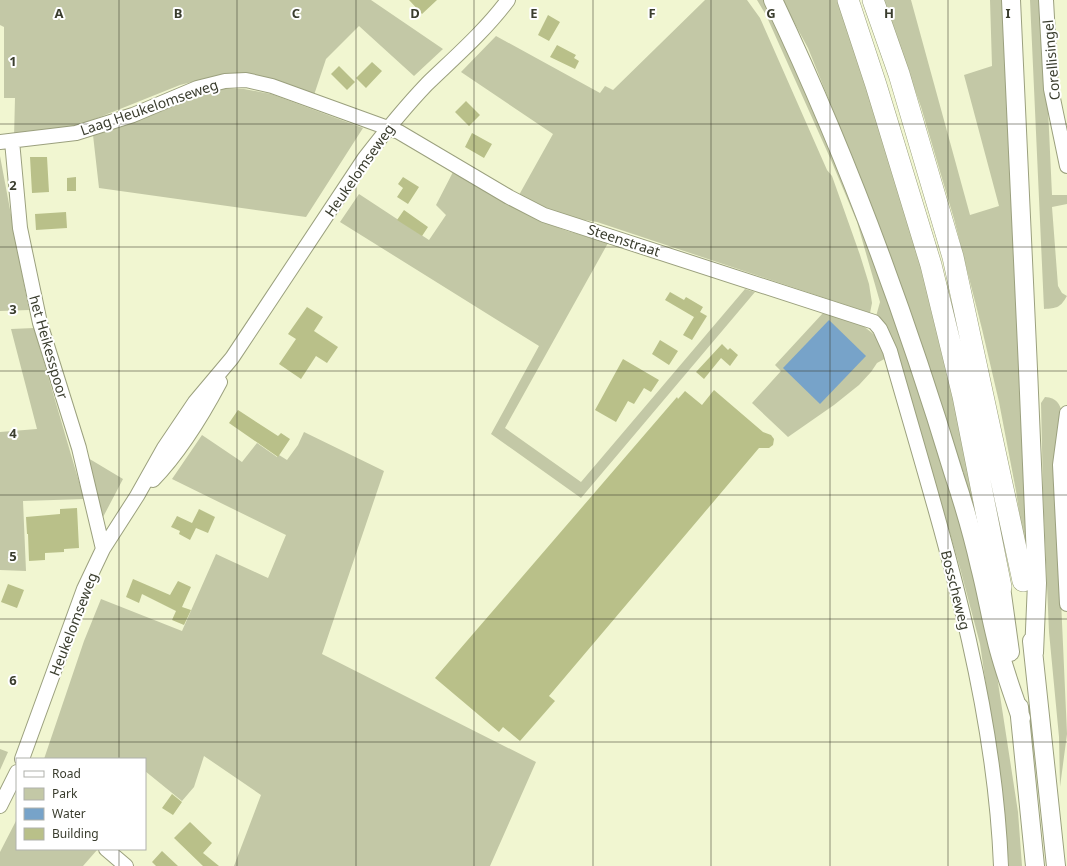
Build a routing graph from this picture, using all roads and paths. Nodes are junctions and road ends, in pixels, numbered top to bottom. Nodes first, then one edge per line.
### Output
1 (508, 0) edge
2 (773, 0) edge
3 (848, 0) edge
4 (873, 0) edge
5 (1011, 0) edge
6 (1046, 0) edge
7 (387, 128) junction
8 (6, 142) edge
9 (1067, 166) edge
10 (874, 322) joint
11 (1067, 413) edge
12 (103, 549) junction
13 (1023, 581) joint
14 (1001, 587) joint
15 (1067, 604) edge
16 (1034, 653) junction
17 (1021, 718) junction
18 (22, 758) edge
19 (16, 775) edge
20 (0, 806) edge
21 (107, 850) edge
22 (126, 866) edge
23 (1001, 866) edge
24 (1034, 866) edge
25 (1056, 866) edge

1 - 7 street, Heukelomseweg
2 - 17 main road
3 - 14 highway
4 - 13 highway
5 - 16 main road
6 - 9 street, Corellisingel
7 - 8 street, Laag Heukelomseweg
7 - 10 street, Steenstraat
7 - 12 street, Heukelomseweg
8 - 12 street, het Heikesspoor
10 - 23 street, Bosscheweg
11 - 15 street
12 - 18 street, Heukelomseweg
13 - 16 main road
14 - 17 main road
16 - 25 main road
17 - 24 main road
19 - 20 street
21 - 22 street

